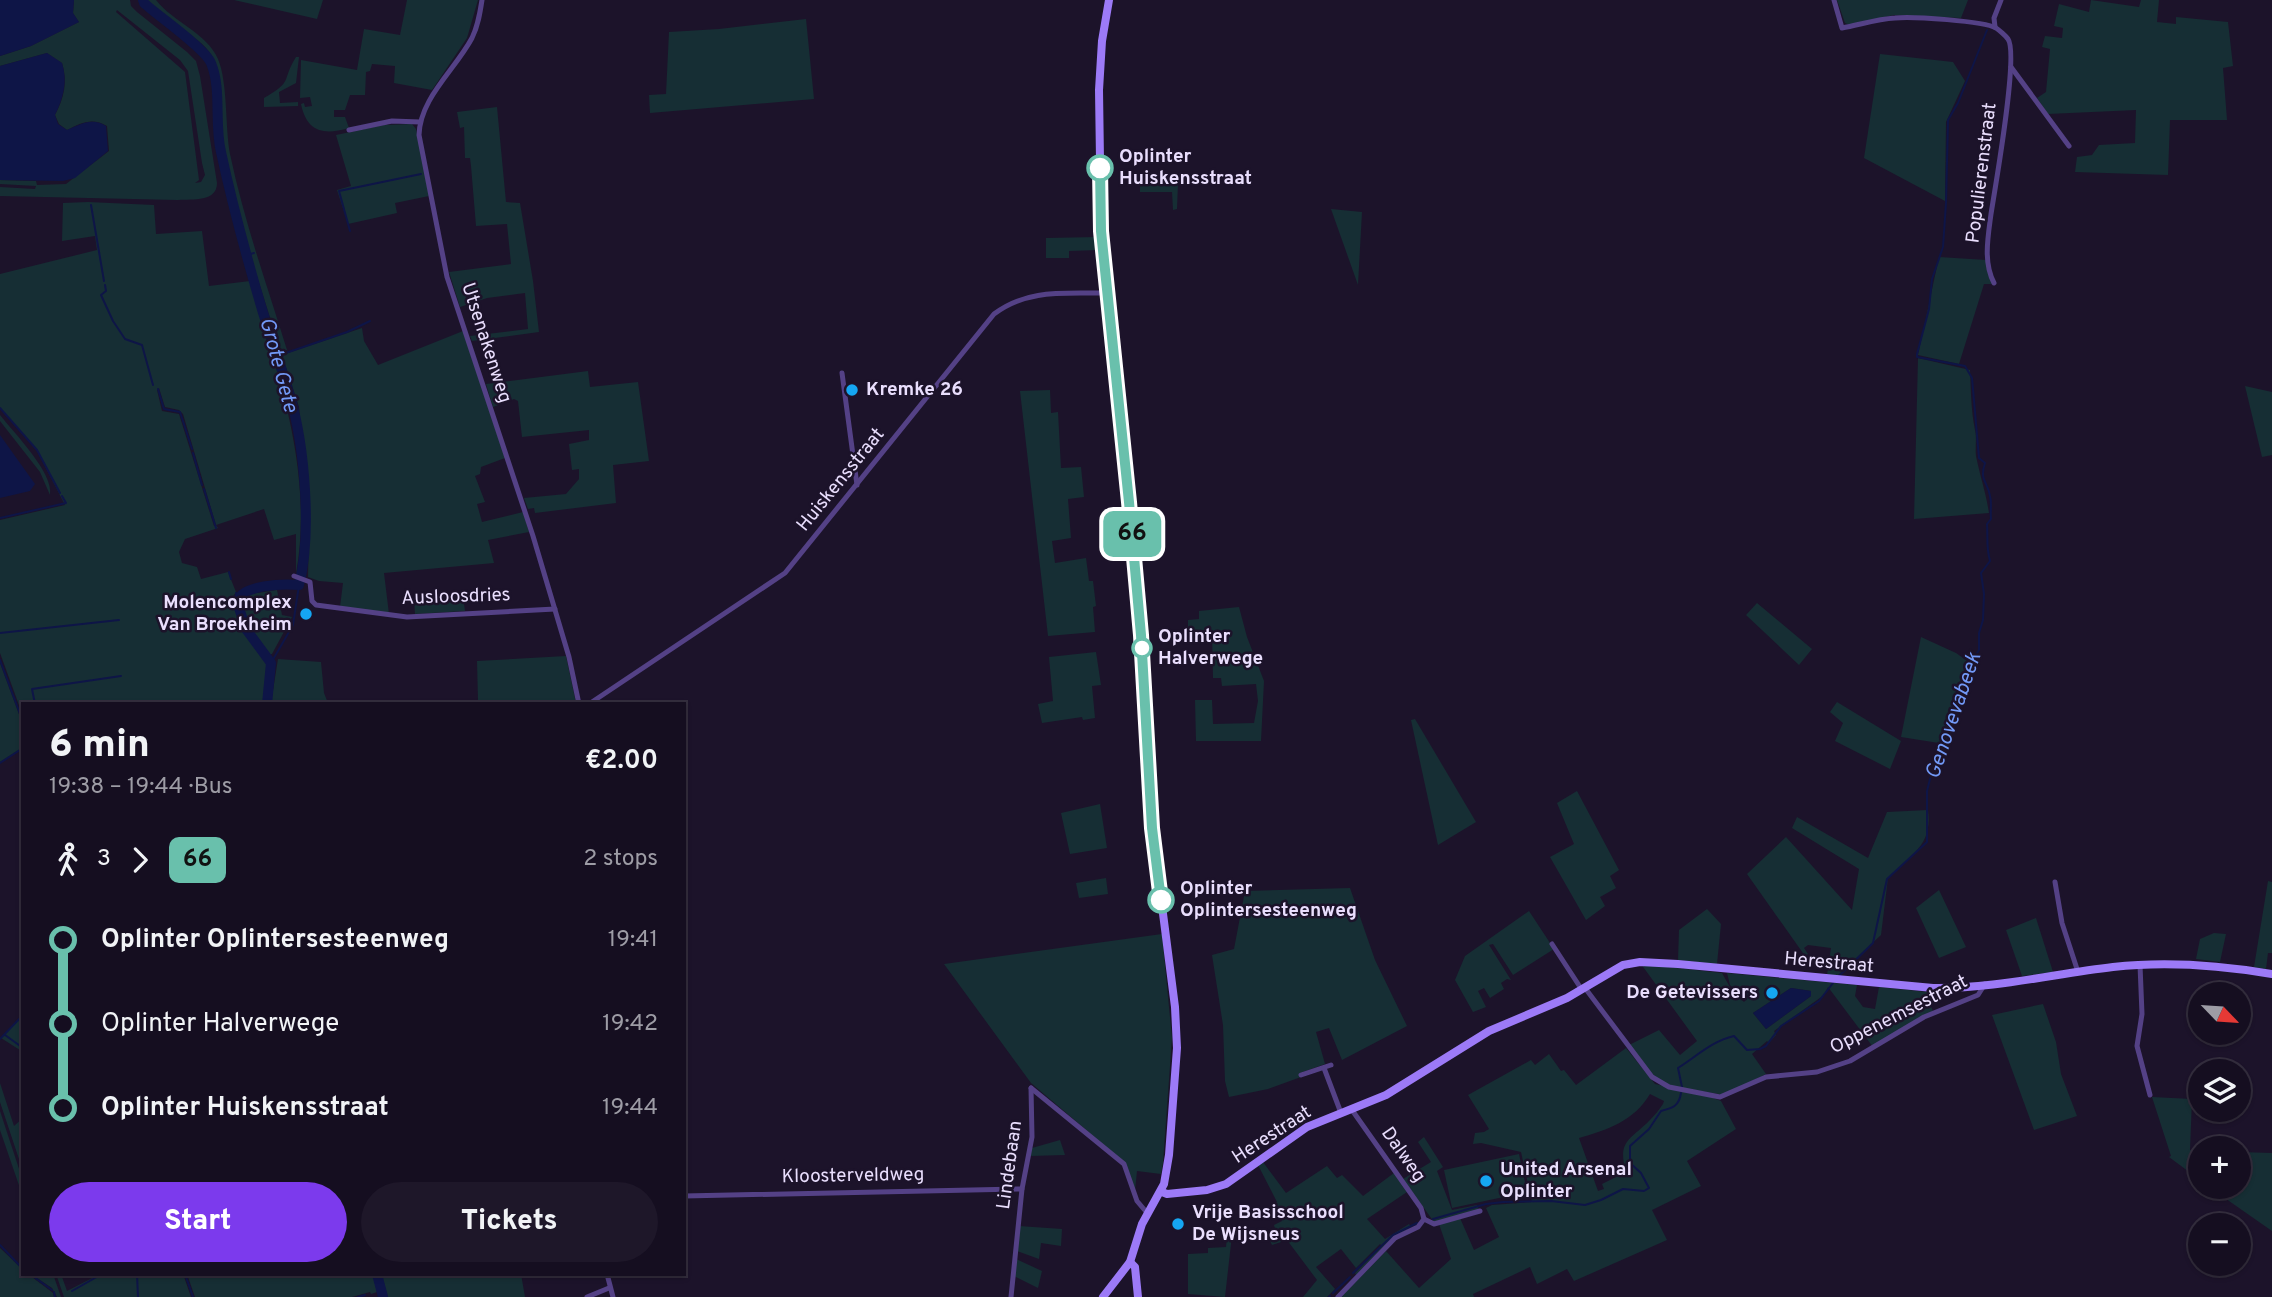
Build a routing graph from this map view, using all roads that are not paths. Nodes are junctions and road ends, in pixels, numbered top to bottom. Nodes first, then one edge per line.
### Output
1 (482, 0) edge
2 (1109, 0) edge
3 (1834, 0) edge
4 (2001, 0) edge
5 (1995, 27) junction
6 (2011, 67) junction
7 (420, 122) junction
8 (349, 130) dead end
9 (2069, 146) dead end
10 (1994, 283) dead end
11 (1107, 293) junction
12 (842, 373) dead end
13 (857, 485) junction
14 (294, 576) dead end
15 (555, 609) junction
16 (579, 702) edge
17 (592, 702) edge
18 (2055, 882) dead end
19 (1552, 944) dead end
20 (2140, 965) junction
21 (2078, 972) junction
22 (2272, 974) edge
23 (1985, 984) junction
24 (1584, 989) junction
25 (1301, 1075) dead end
26 (2150, 1095) dead end
27 (1352, 1110) junction
28 (1341, 1113) junction
29 (1022, 1189) junction
30 (1162, 1192) junction
31 (686, 1196) edge
32 (1480, 1211) dead end
33 (1147, 1214) junction
34 (1424, 1219) junction
35 (1130, 1262) junction
36 (607, 1276) edge
37 (609, 1288) junction
38 (587, 1297) edge
39 (613, 1297) edge
40 (1011, 1297) edge
41 (1102, 1297) edge
42 (1138, 1297) edge
43 (1338, 1297) edge

1 - 7 street
2 - 11 street
3 - 5 street
4 - 5 street
5 - 6 street, Populierenstraat
6 - 9 street, Populierenstraat
6 - 10 street, Populierenstraat
7 - 8 street
7 - 15 street, Utsenakenweg
11 - 13 street, Huiskensstraat
11 - 30 street
12 - 13 street
13 - 17 street, Huiskensstraat
14 - 15 street, Ausloosdries
15 - 16 street, Utsenakenweg
18 - 21 street
19 - 24 street
20 - 21 street, Herestraat
20 - 22 street, Herestraat
20 - 26 street
21 - 23 street, Herestraat
23 - 24 street, Herestraat
23 - 24 street, Oppenemsestraat
24 - 27 street, Herestraat
25 - 28 street
27 - 28 street, Herestraat
27 - 34 street, Dalweg
28 - 30 street, Herestraat
29 - 31 street, Kloosterveldweg
29 - 33 street, Lindebaan
29 - 40 street, Lindebaan
30 - 33 street
32 - 34 street
33 - 35 street
34 - 43 street
35 - 41 street
35 - 42 street
36 - 37 street
37 - 38 street
37 - 39 street

